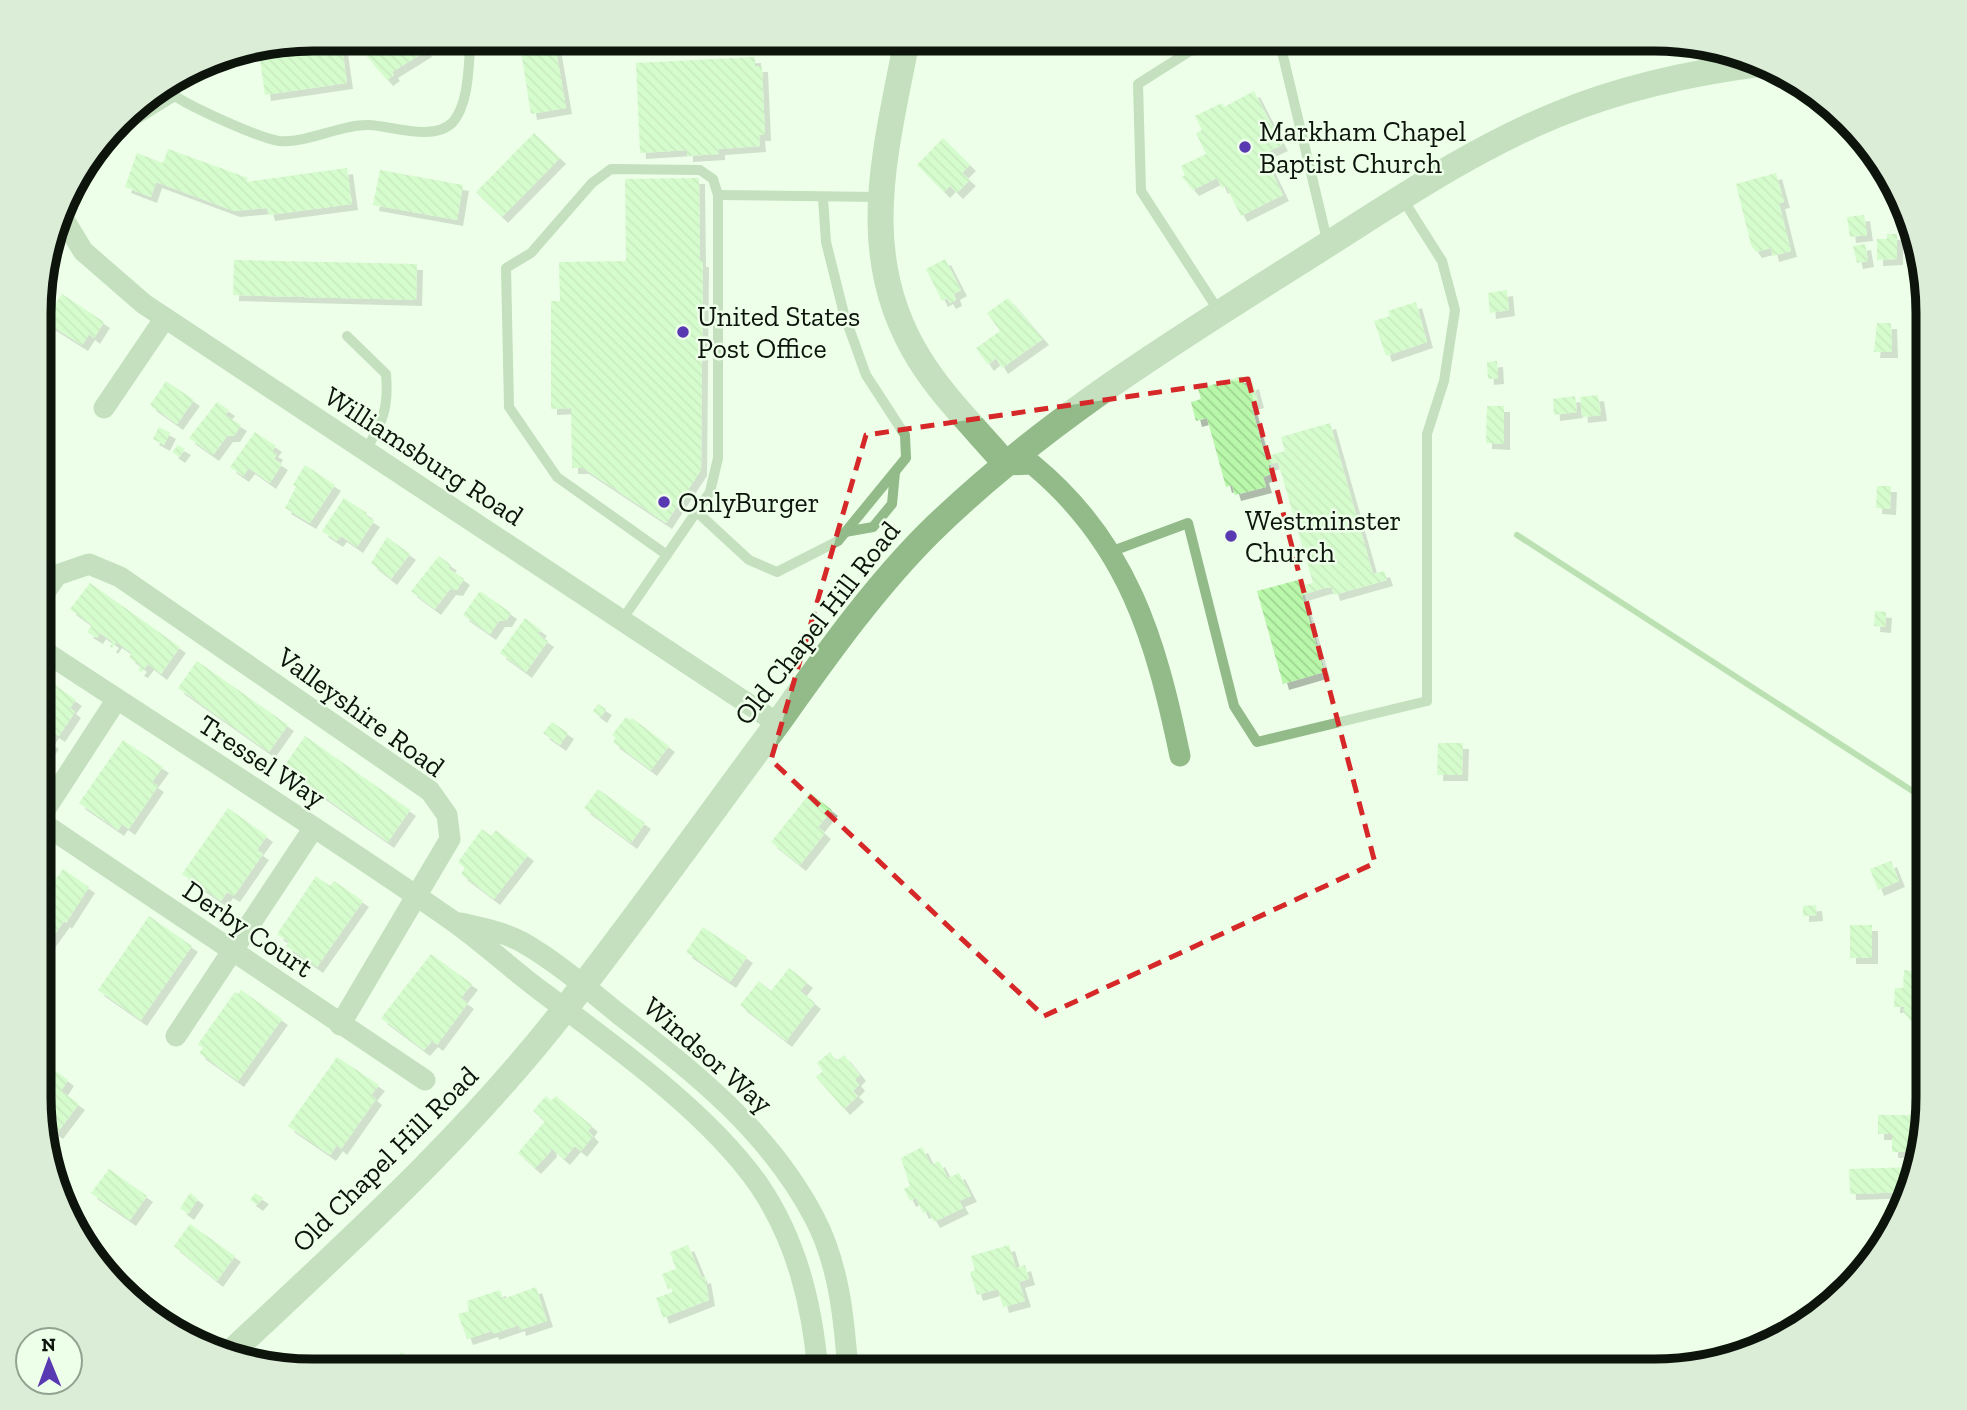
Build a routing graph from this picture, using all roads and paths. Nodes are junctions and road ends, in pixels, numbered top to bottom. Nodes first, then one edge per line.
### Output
1 (469, 51) edge
2 (906, 51) edge
3 (1190, 51) edge
4 (1282, 51) edge
5 (1743, 67) edge
6 (174, 91) edge
7 (175, 96) junction
8 (133, 122) edge
9 (718, 195) junction
10 (879, 197) junction
11 (823, 198) junction
12 (1402, 198) junction
13 (67, 224) edge
14 (1328, 244) junction
15 (1220, 313) junction
16 (165, 318) junction
17 (347, 336) dead end
18 (104, 408) dead end
19 (365, 452) junction
20 (1005, 463) junction
21 (895, 472) junction
22 (697, 512) junction
23 (845, 532) junction
24 (1110, 552) junction
25 (667, 555) junction
26 (51, 584) edge
27 (622, 620) junction
28 (51, 656) edge
29 (117, 699) junction
30 (777, 723) junction
31 (1180, 756) dead end
32 (51, 801) edge
33 (51, 829) edge
34 (313, 829) junction
35 (417, 897) junction
36 (453, 920) junction
37 (232, 951) junction
38 (583, 985) junction
39 (566, 1009) junction
40 (340, 1025) junction
41 (176, 1036) dead end
42 (425, 1080) dead end
43 (236, 1347) edge
44 (817, 1359) edge
45 (847, 1359) edge

1 - 7 lane
2 - 10 street
3 - 15 lane
4 - 14 lane
5 - 12 street, Old Chapel Hill Road
6 - 7 lane
7 - 8 lane
9 - 11 lane
9 - 22 lane
9 - 25 lane
10 - 11 lane
10 - 20 street
11 - 21 lane
12 - 14 street, Old Chapel Hill Road
12 - 24 lane
13 - 16 street, Williamsburg Road
14 - 15 street, Old Chapel Hill Road
15 - 20 street, Old Chapel Hill Road
16 - 18 street
16 - 19 street, Williamsburg Road
17 - 19 lane
19 - 27 street, Williamsburg Road
20 - 24 street
20 - 30 street, Old Chapel Hill Road
21 - 23 lane
21 - 23 lane
22 - 23 lane
22 - 25 lane
24 - 31 street
25 - 27 lane
26 - 35 street, Valleyshire Road
27 - 30 street, Williamsburg Road
28 - 29 street, Tressel Way
29 - 32 street
29 - 34 street, Tressel Way
30 - 38 street, Old Chapel Hill Road
33 - 37 street, Derby Court
34 - 35 street, Tressel Way
34 - 37 street
35 - 36 street, Tressel Way
35 - 40 street, Valleyshire Road
36 - 38 street, Tressel Way
36 - 39 street, Tressel Way
37 - 40 street, Derby Court
37 - 41 street
38 - 39 street, Old Chapel Hill Road
38 - 45 street, Windsor Way
39 - 43 street, Old Chapel Hill Road
39 - 44 street, Windsor Way
40 - 42 street, Derby Court

